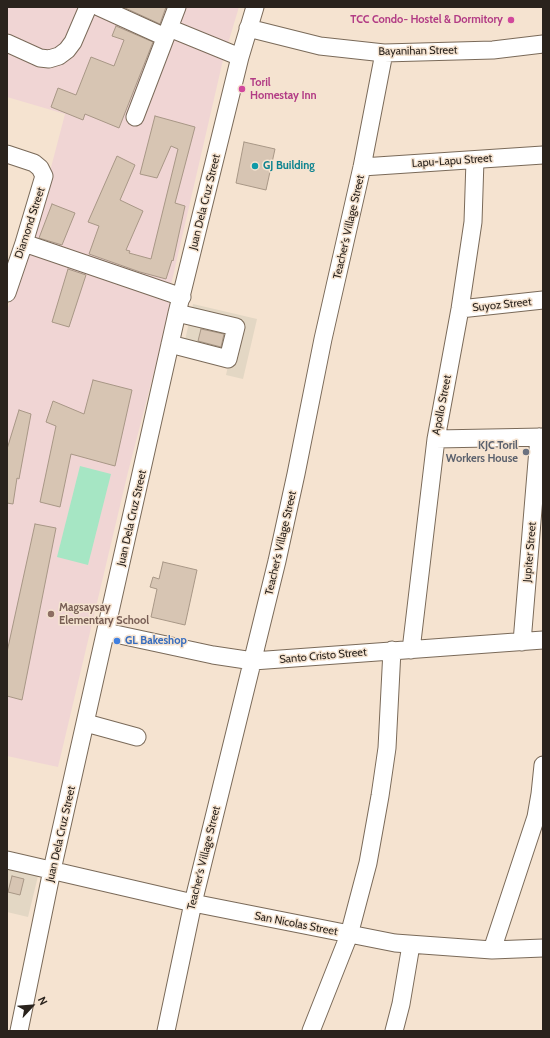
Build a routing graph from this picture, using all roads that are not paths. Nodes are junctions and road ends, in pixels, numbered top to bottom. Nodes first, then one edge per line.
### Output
1 (88, 7) edge
2 (99, 7) edge
3 (177, 7) edge
4 (255, 7) edge
5 (248, 28) junction
6 (167, 33) junction
7 (7, 43) edge
8 (543, 44) edge
9 (384, 53) junction
10 (240, 57) junction
11 (135, 117) dead end
12 (7, 154) edge
13 (543, 155) edge
14 (475, 160) junction
15 (362, 168) junction
16 (24, 243) junction
17 (7, 293) edge
18 (543, 300) edge
19 (180, 305) junction
20 (460, 309) junction
21 (170, 344) junction
22 (541, 437) edge
23 (436, 439) junction
24 (106, 632) junction
25 (543, 640) edge
26 (522, 642) junction
27 (392, 650) junction
28 (411, 650) junction
29 (253, 660) junction
30 (86, 723) junction
31 (137, 737) dead end
32 (543, 765) edge
33 (7, 860) edge
34 (52, 870) junction
35 (193, 903) junction
36 (350, 935) junction
37 (411, 945) junction
38 (543, 948) edge
39 (492, 950) junction
40 (19, 1031) edge
41 (166, 1031) edge
42 (311, 1031) edge
43 (394, 1031) edge

1 - 7 street
2 - 6 street
3 - 6 street
4 - 5 street, Juan Dela Cruz Street
5 - 9 street, Bayanihan Street
5 - 10 street, Juan Dela Cruz Street
6 - 10 street
6 - 11 street
8 - 9 street, Bayanihan Street
9 - 15 street, Teacher's Village Street
10 - 19 street, Juan Dela Cruz Street
12 - 16 street, Diamond Street
13 - 14 street, Lapu-Lapu Street
14 - 15 street, Lapu-Lapu Street
14 - 20 street, Apollo Street
15 - 29 street, Teacher's Village Street
16 - 17 street, Diamond Street
16 - 19 street
18 - 20 street, Suyoz Street
19 - 21 street, Juan Dela Cruz Street
19 - 21 street
20 - 23 street, Apollo Street
21 - 24 street, Juan Dela Cruz Street
22 - 23 street
22 - 26 street, Jupiter Street
23 - 28 street, Apollo Street
24 - 29 street, Santo Cristo Street
24 - 30 street, Juan Dela Cruz Street
25 - 26 street, Santo Cristo Street
26 - 28 street, Santo Cristo Street
27 - 28 street, Santo Cristo Street
27 - 29 street, Santo Cristo Street
27 - 36 street
29 - 35 street, Teacher's Village Street
30 - 31 street
30 - 34 street, Juan Dela Cruz Street
32 - 39 street
33 - 34 street, San Nicolas Street
34 - 35 street, San Nicolas Street
34 - 40 street, Juan Dela Cruz Street
35 - 36 street, San Nicolas Street
35 - 41 street, Teacher's Village Street
36 - 37 street, San Nicolas Street
36 - 42 street
37 - 39 street, San Nicolas Street
37 - 43 street
38 - 39 street, San Nicolas Street

